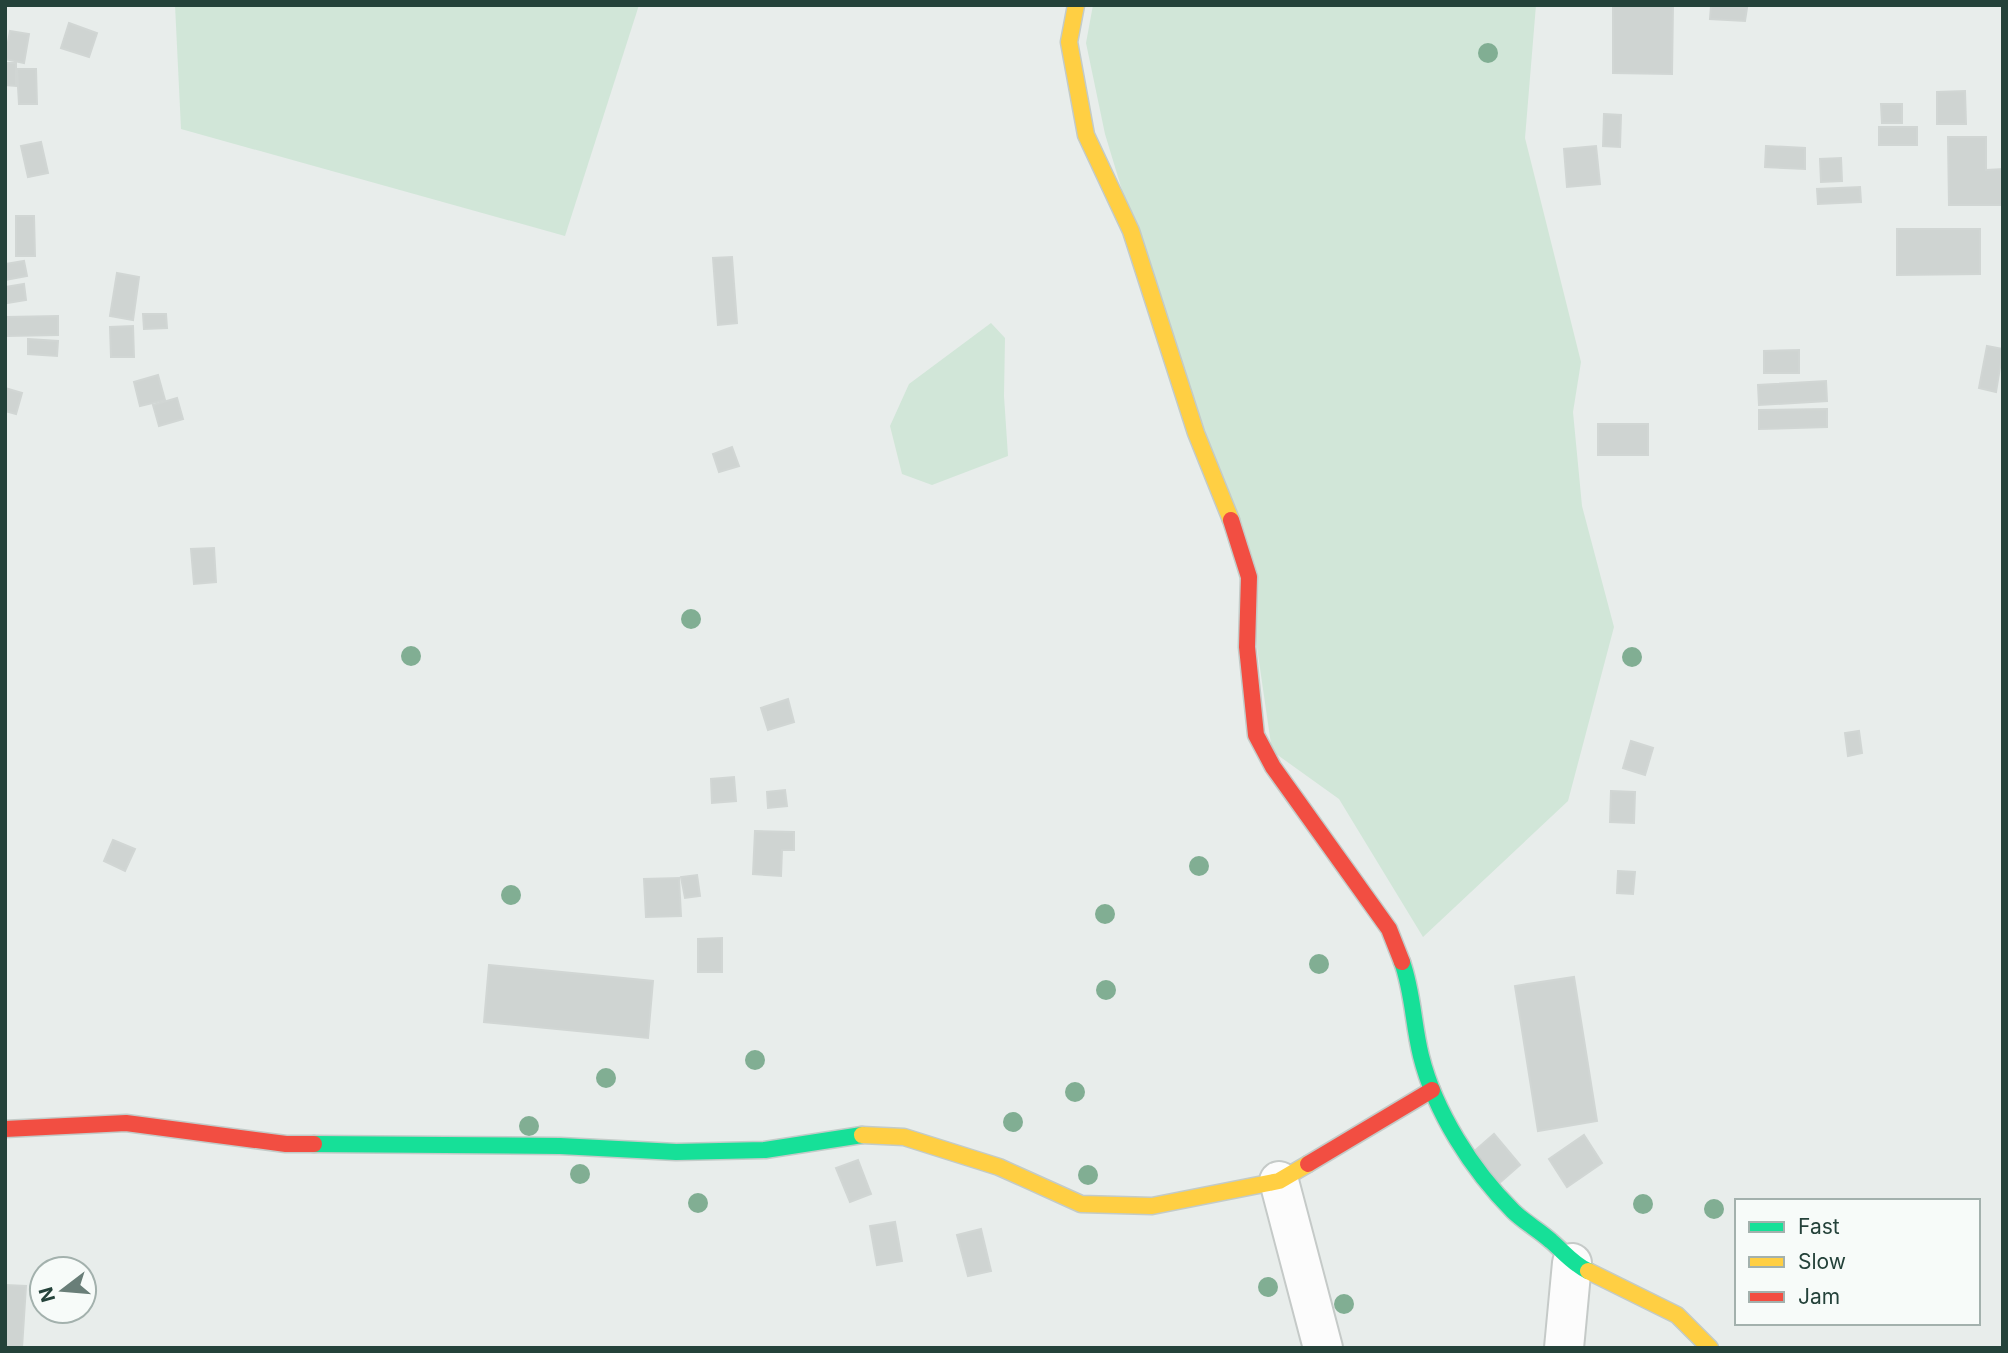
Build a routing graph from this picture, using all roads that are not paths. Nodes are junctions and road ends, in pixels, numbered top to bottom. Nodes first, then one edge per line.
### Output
1 (1076, 5) edge
2 (1432, 1090) junction
3 (5, 1129) edge
4 (1279, 1181) junction
5 (1572, 1264) junction
6 (1324, 1348) edge
7 (1564, 1348) edge
8 (1710, 1348) edge

1 - 2 street
2 - 4 street
2 - 5 street
3 - 4 street
4 - 6 street
5 - 7 street
5 - 8 street

